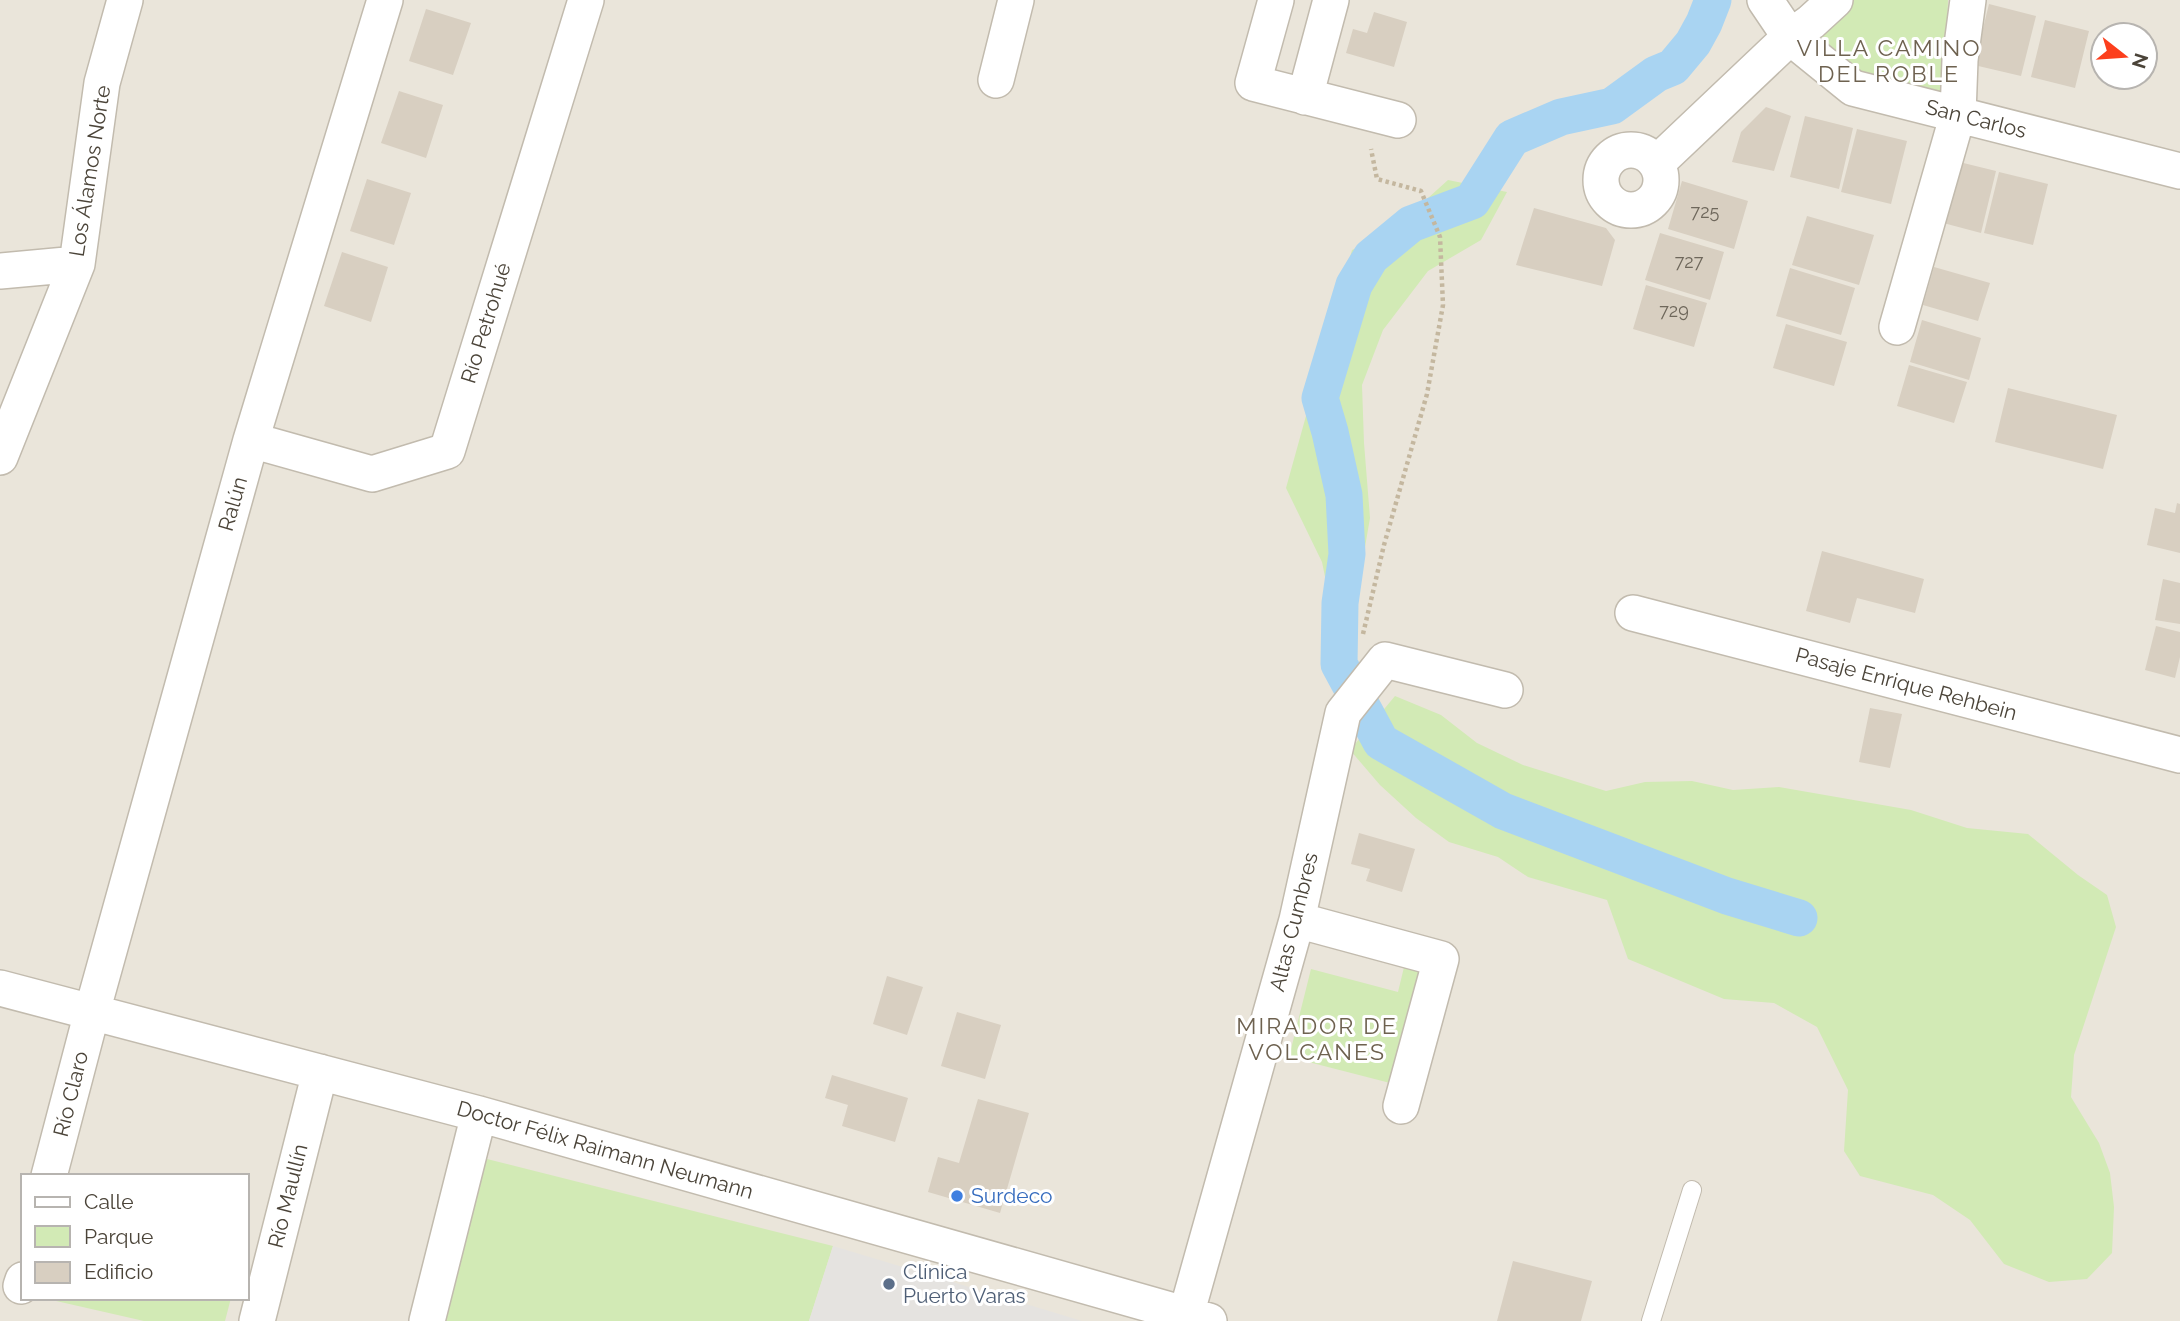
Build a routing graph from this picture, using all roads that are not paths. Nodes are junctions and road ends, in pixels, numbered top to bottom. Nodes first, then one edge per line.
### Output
1 (125, 0) edge
2 (384, 0) edge
3 (586, 0) edge
4 (1016, 0) edge
5 (1276, 0) edge
6 (1331, 0) edge
7 (1765, 0) edge
8 (1835, 0) edge
9 (1968, 0) edge
10 (1790, 37) junction
11 (996, 80) dead end
12 (1306, 97) junction
13 (1958, 114) junction
14 (1384, 117) road end
15 (1657, 163) dead end
16 (2180, 172) edge
17 (77, 264) junction
18 (0, 271) edge
19 (1897, 327) dead end
20 (251, 440) junction
21 (0, 457) edge
22 (1633, 612) dead end
23 (1505, 690) dead end
24 (2180, 755) edge
25 (1297, 920) junction
26 (0, 988) edge
27 (92, 1012) junction
28 (320, 1072) junction
29 (1401, 1106) dead end
30 (479, 1114) junction
31 (51, 1174) edge
32 (1692, 1190) dead end
33 (1185, 1317) edge
34 (257, 1321) edge
35 (428, 1321) edge
36 (1651, 1321) edge

1 - 17 street, Los Álamos Norte
2 - 20 street, Ralún
3 - 20 street, Río Petrohué
4 - 11 street
5 - 12 street
6 - 12 street
7 - 10 street, San Carlos
8 - 10 street
9 - 13 street
10 - 13 street, San Carlos
10 - 15 street
12 - 14 street
13 - 16 street, San Carlos
13 - 19 street
17 - 18 street
17 - 21 street, Los Álamos Norte
20 - 27 street, Ralún
22 - 24 street, Pasaje Enrique Rehbein
23 - 25 street, Altas Cumbres
25 - 29 street
25 - 33 street, Altas Cumbres
26 - 27 street, Doctor Félix Raimann Neumann
27 - 28 street, Doctor Félix Raimann Neumann
27 - 31 street, Río Claro
28 - 30 street, Doctor Félix Raimann Neumann
28 - 34 street, Río Maullín
30 - 33 street, Doctor Félix Raimann Neumann
30 - 35 street
32 - 36 lane

